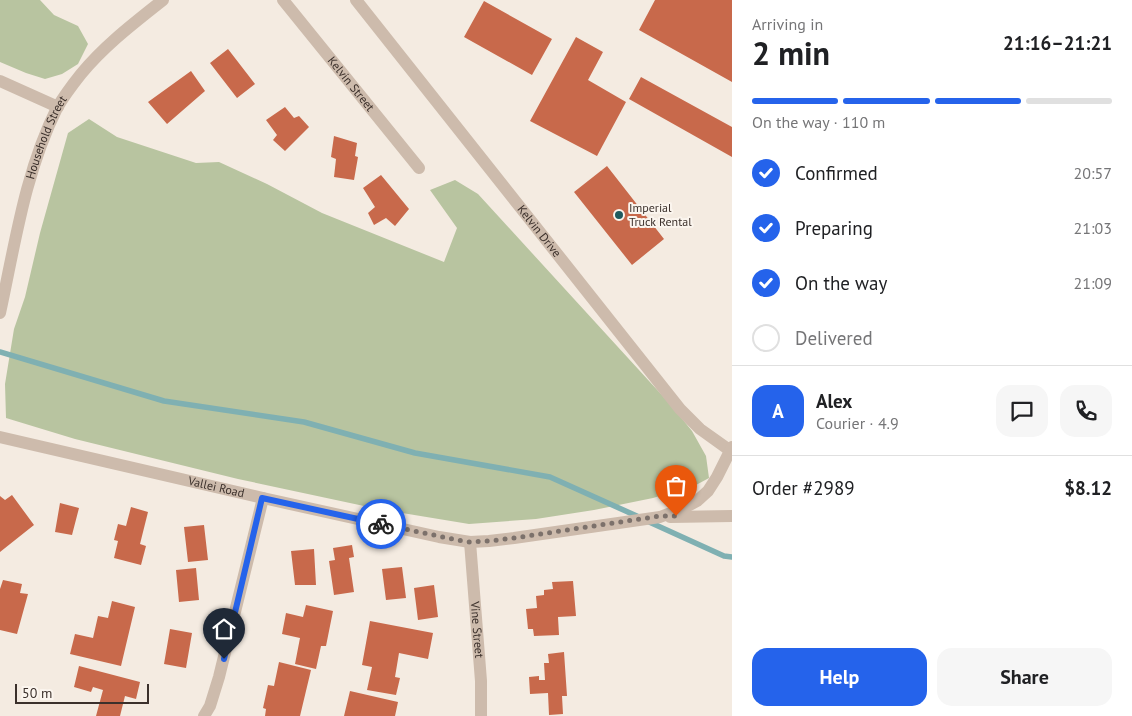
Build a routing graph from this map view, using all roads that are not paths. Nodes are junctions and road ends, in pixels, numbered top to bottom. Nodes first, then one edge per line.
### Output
1 (163, 0) edge
2 (283, 0) edge
3 (356, 0) edge
4 (0, 81) edge
5 (58, 107) junction
6 (419, 168) dead end
7 (0, 313) edge
8 (0, 437) edge
9 (731, 450) edge
10 (262, 498) junction
11 (660, 516) junction
12 (732, 516) edge
13 (470, 542) junction
14 (204, 716) edge
15 (480, 716) edge

1 - 5 street, Household Street
2 - 6 street, Kelvin Street
3 - 9 street, Kelvin Drive
4 - 5 street
5 - 7 street, Household Street
8 - 10 street, Vallei Road
9 - 11 street, Vallei Road
10 - 13 street, Vallei Road
10 - 14 street
11 - 12 street
11 - 13 street, Vallei Road
13 - 15 street, Vine Street

